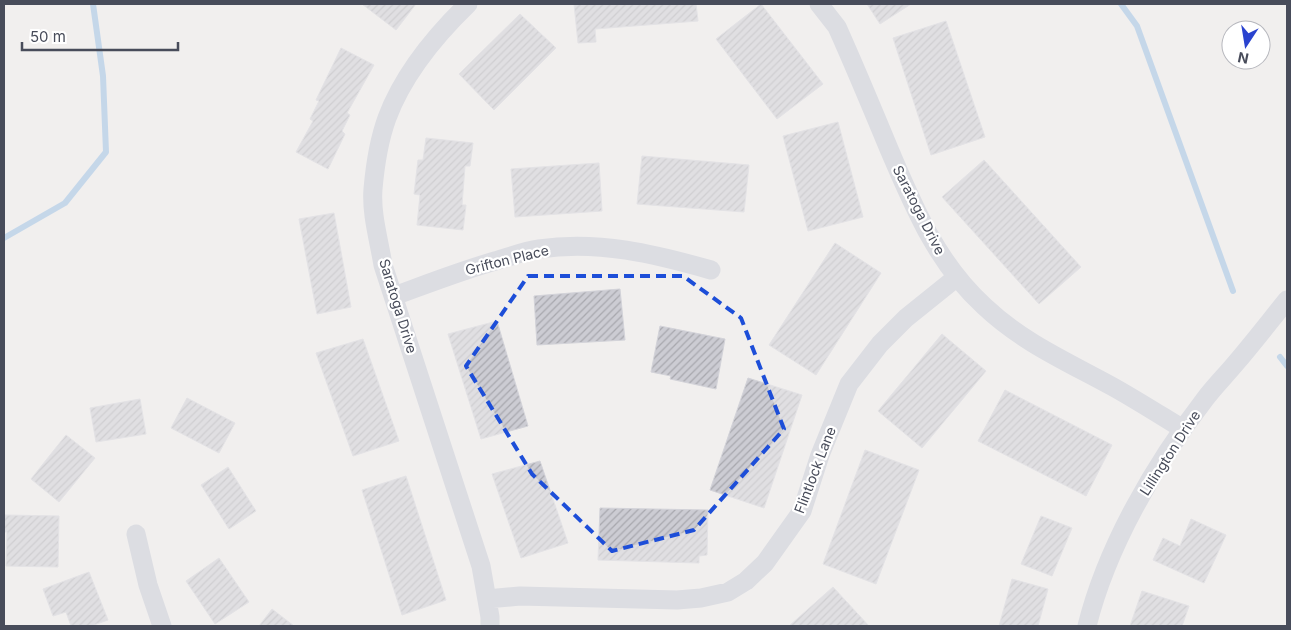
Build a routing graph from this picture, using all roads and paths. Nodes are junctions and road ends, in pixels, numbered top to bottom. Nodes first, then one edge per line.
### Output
1 (468, 4) edge
2 (819, 4) edge
3 (712, 270) dead end
4 (957, 278) junction
5 (394, 296) junction
6 (1287, 300) edge
7 (1183, 428) junction
8 (136, 534) dead end
9 (487, 599) junction
10 (162, 626) edge
11 (490, 626) edge
12 (1087, 626) edge

1 - 5 street, Saratoga Drive
2 - 4 street, Saratoga Drive
3 - 5 street, Grifton Place
4 - 7 street, Saratoga Drive
4 - 9 street, Flintlock Lane
5 - 9 street, Saratoga Drive
6 - 7 street, Lillington Drive
7 - 12 street, Lillington Drive
8 - 10 street
9 - 11 street, Saratoga Drive

